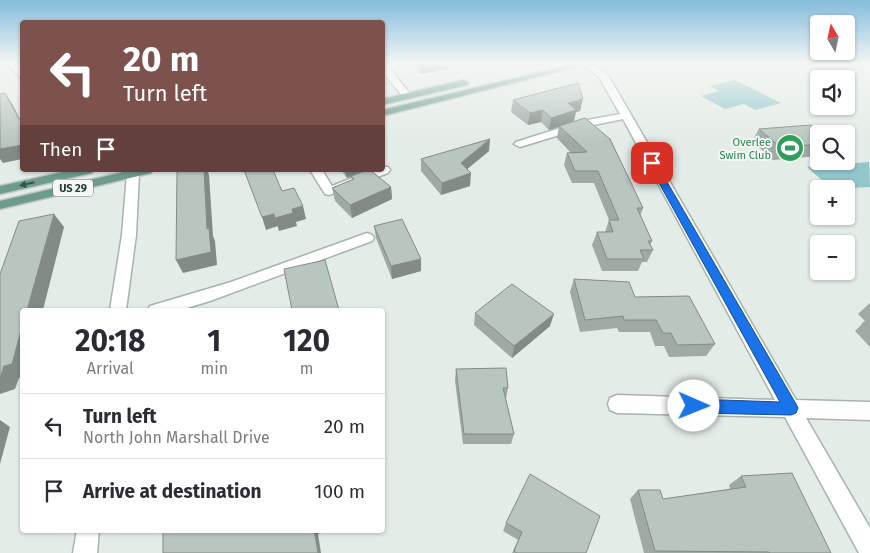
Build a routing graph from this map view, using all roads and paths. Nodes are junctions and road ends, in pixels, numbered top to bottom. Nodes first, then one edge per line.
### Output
1 (402, 90) edge
2 (434, 90) edge
3 (478, 90) edge
4 (611, 90) edge
5 (407, 96) junction
6 (385, 101) edge
7 (385, 112) edge
8 (626, 116) junction
9 (520, 144) dead end
10 (79, 172) edge
11 (131, 172) edge
12 (317, 172) edge
13 (378, 172) edge
14 (0, 190) edge
15 (0, 205) edge
16 (367, 238) dead end
17 (118, 308) edge
18 (166, 308) edge
19 (616, 404) dead end
20 (791, 408) junction
21 (870, 411) edge
22 (88, 533) edge
23 (870, 550) edge
24 (85, 553) edge

1 - 5 street
2 - 5 main road
3 - 7 main road
4 - 8 street
5 - 6 main road
8 - 9 street
8 - 20 street
10 -> 14 main road, US 29
11 - 15 main road, US 29
11 - 17 street
12 - 13 street
16 - 18 street
19 - 20 street
20 - 21 street
20 - 23 street
22 - 24 street

